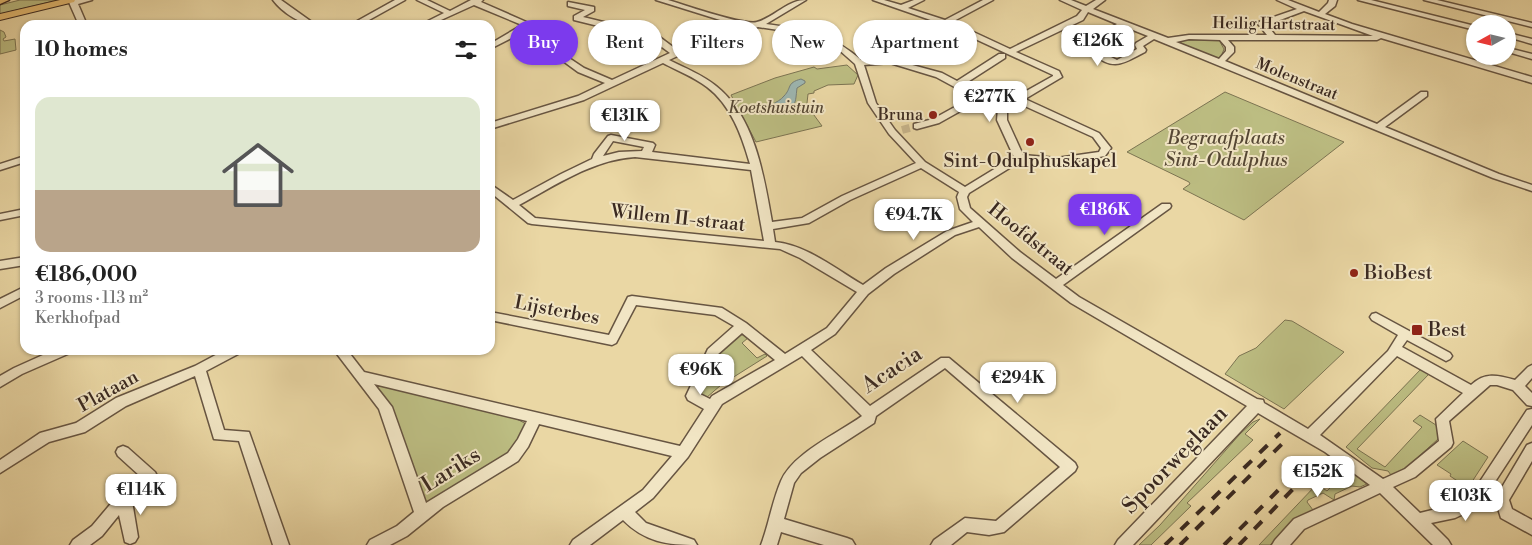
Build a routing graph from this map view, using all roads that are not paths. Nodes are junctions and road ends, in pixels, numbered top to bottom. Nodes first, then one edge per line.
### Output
1 (4, 0) edge
2 (62, 0) edge
3 (88, 0) edge
4 (383, 0) edge
5 (421, 0) edge
6 (660, 0) edge
7 (802, 0) edge
8 (878, 0) edge
9 (920, 0) edge
10 (989, 0) edge
11 (1064, 0) edge
12 (1101, 0) edge
13 (1281, 0) edge
14 (1333, 0) edge
15 (1362, 0) edge
16 (1429, 0) edge
17 (0, 1) edge
18 (72, 1) edge
19 (281, 1) edge
20 (476, 1) edge
21 (398, 2) edge
22 (571, 4) dead end
23 (901, 8) junction
24 (1087, 9) junction
25 (1304, 9) junction
26 (449, 13) junction
27 (1422, 14) junction
28 (1320, 15) junction
29 (2, 16) edge
30 (577, 18) junction
31 (81, 20) edge
32 (306, 20) edge
33 (364, 20) edge
34 (434, 20) edge
35 (574, 20) edge
36 (729, 20) edge
37 (939, 20) edge
38 (949, 20) edge
39 (762, 23) edge
40 (1122, 24) junction
41 (762, 26) edge
42 (1466, 26) edge
43 (1532, 26) edge
44 (977, 36) edge
45 (1153, 36) junction
46 (1381, 36) junction
47 (1516, 37) edge
48 (1223, 38) junction
49 (1273, 38) junction
50 (1167, 41) junction
51 (1532, 42) edge
52 (495, 44) edge
53 (672, 51) edge
54 (1011, 52) junction
55 (1516, 52) edge
56 (672, 54) edge
57 (1002, 56) dead end
58 (1466, 57) edge
59 (1532, 57) edge
60 (853, 58) edge
61 (662, 59) joint
62 (1220, 62) junction
63 (574, 65) edge
64 (650, 65) edge
65 (860, 65) edge
66 (904, 65) edge
67 (1491, 65) edge
68 (1532, 80) edge
69 (614, 84) junction
70 (957, 85) junction
71 (1424, 94) dead end
72 (980, 97) junction
73 (1017, 100) junction
74 (1003, 108) junction
75 (495, 125) edge
76 (917, 126) tunnel mouth
77 (1377, 128) junction
78 (902, 130) tunnel mouth
79 (892, 132) junction
80 (646, 154) junction
81 (1020, 158) junction
82 (598, 160) junction
83 (20, 161) edge
84 (922, 164) junction
85 (0, 167) edge
86 (755, 167) junction
87 (1496, 176) junction
88 (1532, 188) edge
89 (495, 191) edge
90 (965, 192) junction
91 (1532, 194) edge
92 (512, 205) junction
93 (1166, 206) dead end
94 (20, 213) edge
95 (0, 217) edge
96 (982, 223) junction
97 (767, 226) junction
98 (770, 245) junction
99 (20, 263) edge
100 (0, 265) edge
101 (1056, 284) junction
102 (864, 291) junction
103 (20, 293) edge
104 (0, 304) edge
105 (495, 317) edge
106 (1379, 318) dead end
107 (742, 326) junction
108 (1411, 334) junction
109 (802, 348) junction
110 (1395, 349) junction
111 (1445, 354) dead end
112 (55, 355) edge
113 (226, 355) edge
114 (344, 355) edge
115 (784, 362) junction
116 (199, 369) junction
117 (1532, 370) edge
118 (360, 376) junction
119 (0, 382) edge
120 (1517, 386) junction
121 (1472, 392) junction
122 (1532, 401) edge
123 (1258, 404) junction
124 (711, 406) junction
125 (869, 414) junction
126 (1532, 414) edge
127 (536, 417) junction
128 (1311, 436) junction
129 (1532, 449) edge
130 (123, 452) dead end
131 (683, 453) junction
132 (0, 467) edge
133 (1381, 485) junction
134 (124, 499) junction
135 (625, 512) junction
136 (422, 514) junction
137 (1418, 520) junction
138 (777, 524) junction
139 (1532, 528) edge
140 (130, 537) dead end
141 (78, 545) edge
142 (281, 545) edge
143 (375, 545) edge
144 (578, 545) edge
145 (689, 545) edge
146 (769, 545) edge
147 (846, 545) edge
148 (939, 545) edge
149 (1123, 545) edge
150 (1280, 545) edge
151 (1443, 545) edge

1 - 17 highway
2 - 29 main road
3 - 18 street
4 - 21 street
5 - 26 street
6 - 36 street
7 - 39 street
8 - 23 street
9 - 23 street
10 - 38 street
11 - 24 street, Molenstraat
12 - 24 street
13 - 25 street
14 - 28 street
15 - 27 street
16 - 27 street
16 - 43 street
18 - 29 main road
18 - 31 street
19 - 32 street
20 - 26 street
20 - 52 street
21 - 33 street
22 - 30 street
23 - 37 street
24 - 40 street, Molenstraat
24 - 54 street
25 - 28 street
25 - 49 street
26 - 34 street
27 - 42 street
28 - 46 street
30 - 35 street
30 - 53 street
40 - 45 street, Molenstraat
40 - 45 street
41 - 60 street
44 - 54 street
45 - 50 street, Molenstraat
46 - 49 street, Heilig Hartstraat
46 - 58 street
47 - 51 street
48 - 49 street, Heilig Hartstraat
48 - 50 street, Heilig Hartstraat
48 - 62 street
50 - 62 street, Molenstraat
54 - 73 street
55 - 59 street
56 - 61 street
57 - 70 street
61 - 86 street
62 - 77 street, Molenstraat
63 - 69 street
64 - 69 street
65 - 79 street
66 - 70 street
67 - 68 street
69 - 75 street
70 - 72 street
71 - 77 street
72 - 74 street
72 - 76 street
73 - 74 street
73 - 81 street
74 - 81 street
77 - 87 street, Molenstraat
78 - 79 street
79 - 84 street
80 - 82 street
80 - 82 street
80 - 86 street
81 - 90 street
82 - 92 street
83 - 85 street
84 - 90 street
84 - 97 street
86 - 97 street
87 - 88 street
87 - 91 street
89 - 92 street, Willem II-straat
90 - 96 street, Hoofdstraat
92 - 98 street, Willem II-straat
93 - 101 street
94 - 95 street
96 - 101 street, Hoofdstraat
96 - 102 street
97 - 98 street
98 - 102 street, Willem II-straat
99 - 100 street
101 - 123 street, Hoofdstraat
102 - 109 street
103 - 104 street
105 - 107 street, Lijsterbes
106 - 108 street
107 - 115 street, Lijsterbes
107 - 124 street
108 - 110 street
108 - 111 street
109 - 115 street
109 - 125 street, Acacia
110 - 121 street
110 - 128 street
112 - 119 street
113 - 116 street, Plataan
114 - 118 street
115 - 124 street
116 - 132 street, Plataan
116 - 142 street
117 - 120 street
118 - 127 street
118 - 136 street
120 - 121 street
120 - 122 street
121 - 133 street
123 - 128 street, Hoofdstraat
123 - 149 street, Spoorweglaan
124 - 131 street
125 - 138 street
125 - 148 street, Acacia
126 - 137 street
127 - 131 street
127 - 136 street, Lariks
128 - 133 street, Hoofdstraat
129 - 139 street
130 - 134 street
131 - 135 street
133 - 137 street, Hoofdstraat
133 - 150 street
134 - 140 street
134 - 141 street
135 - 144 street
135 - 145 street
136 - 143 street, Lariks
137 - 151 street, Hoofdstraat
138 - 146 street
138 - 147 street

